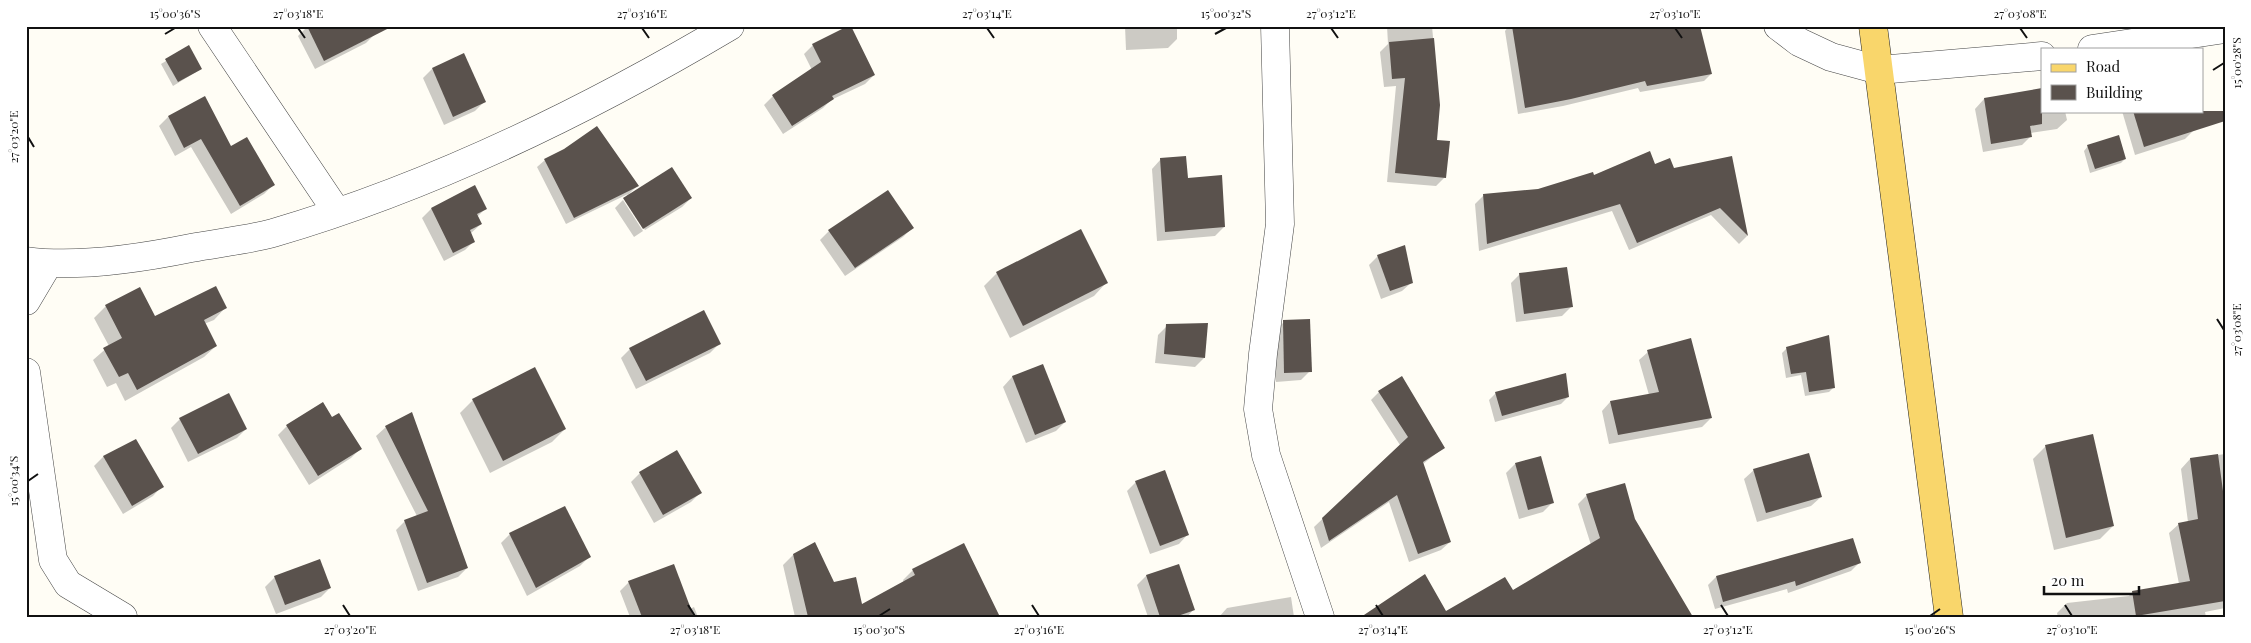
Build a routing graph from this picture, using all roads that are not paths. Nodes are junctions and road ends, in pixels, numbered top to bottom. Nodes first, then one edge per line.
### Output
1 (212, 26) edge
2 (730, 26) edge
3 (1275, 26) edge
4 (1778, 26) edge
5 (1873, 26) edge
6 (2225, 29) edge
7 (2099, 48) edge
8 (2041, 56) edge
9 (1879, 70) junction
10 (337, 212) junction
11 (37, 263) edge
12 (26, 302) edge
13 (26, 372) edge
14 (123, 617) edge
15 (1320, 617) edge
16 (1949, 617) edge

1 - 10 street
2 - 10 street
3 - 15 street
4 - 9 street
5 - 9 main road
6 - 7 street
8 - 9 street
9 - 16 main road
10 - 11 street
11 - 12 street
13 - 14 street

